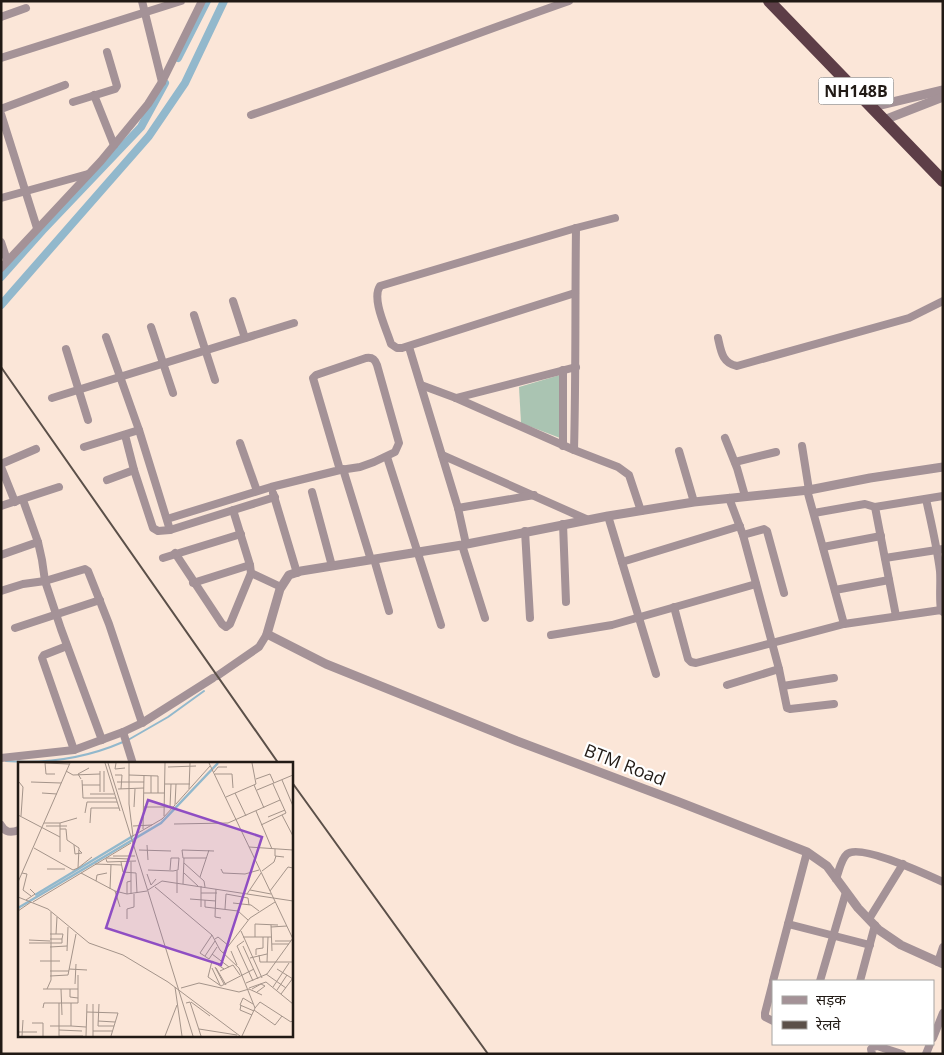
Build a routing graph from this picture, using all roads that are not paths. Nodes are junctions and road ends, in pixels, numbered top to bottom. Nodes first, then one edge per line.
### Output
1 (142, 1) edge
2 (181, 1) edge
3 (202, 1) edge
4 (569, 1) edge
5 (769, 1) edge
6 (779, 1) edge
7 (26, 8) dead end
8 (146, 13) junction
9 (1, 17) edge
10 (107, 52) dead end
11 (1, 58) edge
12 (162, 82) junction
13 (65, 85) dead end
14 (943, 90) edge
15 (94, 95) junction
16 (943, 97) edge
17 (73, 102) dead end
18 (877, 106) junction
19 (1, 109) edge
20 (250, 115) dead end
21 (2, 118) edge
22 (888, 118) junction
23 (114, 145) junction
24 (943, 170) edge
25 (90, 173) junction
26 (943, 181) edge
27 (26, 190) junction
28 (1, 198) edge
29 (615, 218) dead end
30 (38, 228) junction
31 (576, 228) junction
32 (1, 242) edge
33 (7, 260) junction
34 (1, 268) edge
35 (575, 293) junction
36 (232, 301) dead end
37 (943, 301) edge
38 (194, 314) dead end
39 (294, 323) dead end
40 (151, 327) dead end
41 (106, 337) dead end
42 (245, 338) junction
43 (718, 338) dead end
44 (409, 347) junction
45 (66, 349) dead end
46 (206, 351) junction
47 (163, 364) junction
48 (576, 367) junction
49 (563, 370) junction
50 (119, 377) junction
51 (215, 380) dead end
52 (421, 385) junction
53 (78, 390) junction
54 (173, 393) dead end
55 (52, 398) dead end
56 (456, 398) junction
57 (88, 420) dead end
58 (139, 430) junction
59 (125, 435) junction
60 (725, 438) dead end
61 (240, 442) dead end
62 (563, 446) junction
63 (802, 446) dead end
64 (84, 447) dead end
65 (36, 449) dead end
66 (574, 450) junction
67 (679, 452) dead end
68 (776, 452) dead end
69 (442, 455) junction
70 (386, 457) junction
71 (735, 462) junction
72 (1, 465) edge
73 (943, 467) edge
74 (341, 469) junction
75 (134, 470) junction
76 (107, 480) dead end
77 (5, 485) edge
78 (271, 486) junction
79 (59, 487) dead end
80 (808, 490) junction
81 (256, 491) junction
82 (312, 492) dead end
83 (534, 495) junction
84 (745, 496) junction
85 (943, 496) edge
86 (274, 497) junction
87 (729, 498) junction
88 (926, 499) junction
89 (19, 501) junction
90 (694, 502) junction
91 (1, 506) edge
92 (875, 507) junction
93 (458, 508) junction
94 (233, 510) junction
95 (641, 511) junction
96 (814, 513) junction
97 (608, 516) junction
98 (167, 519) junction
99 (586, 519) junction
100 (563, 524) junction
101 (740, 526) junction
102 (170, 530) junction
103 (525, 532) junction
104 (241, 534) junction
105 (743, 535) junction
106 (881, 536) junction
107 (38, 542) junction
108 (464, 545) junction
109 (823, 547) junction
110 (939, 550) edge
111 (418, 552) junction
112 (174, 554) junction
113 (1, 555) edge
114 (162, 558) dead end
115 (885, 558) junction
116 (372, 560) junction
117 (622, 562) junction
118 (332, 566) junction
119 (250, 569) junction
120 (296, 572) junction
121 (889, 580) junction
122 (45, 581) junction
123 (193, 583) junction
124 (756, 584) junction
125 (281, 587) junction
126 (835, 590) junction
127 (1, 591) edge
128 (784, 593) dead end
129 (100, 600) junction
130 (566, 602) dead end
131 (674, 607) junction
132 (389, 611) dead end
133 (942, 611) edge
134 (57, 615) junction
135 (896, 616) junction
136 (639, 617) junction
137 (485, 618) dead end
138 (530, 618) dead end
139 (844, 624) junction
140 (441, 625) dead end
141 (15, 628) dead end
142 (267, 634) junction
143 (552, 635) dead end
144 (772, 643) junction
145 (67, 646) junction
146 (779, 669) junction
147 (656, 674) dead end
148 (834, 678) dead end
149 (727, 685) dead end
150 (783, 686) junction
151 (834, 704) dead end
152 (142, 723) junction
153 (125, 738) junction
154 (102, 740) junction
155 (74, 750) junction
156 (1, 758) edge
157 (132, 762) edge
158 (1, 825) edge
159 (18, 830) edge
160 (807, 852) junction
161 (903, 864) junction
162 (836, 878) junction
163 (943, 882) edge
164 (846, 892) junction
165 (872, 922) junction
166 (788, 924) junction
167 (833, 936) junction
168 (870, 945) junction
169 (943, 947) edge
170 (940, 963) edge
171 (774, 980) edge
172 (820, 980) edge
173 (860, 980) edge
174 (772, 986) edge
175 (943, 1012) edge
176 (772, 1020) edge
177 (938, 1025) edge
178 (872, 1054) edge
179 (902, 1054) edge

1 - 8 street
2 - 8 street
3 - 12 street
4 - 20 street
5 - 18 highway, NH148B
6 - 18 highway, NH148B
7 - 9 street
8 - 11 street
8 - 12 street
10 - 15 street
12 - 23 street
13 - 19 street
14 - 18 street
15 - 17 street
15 - 23 street
16 - 22 street
18 - 22 highway, NH148B
21 - 27 street
22 - 24 highway, NH148B
22 - 26 highway, NH148B
23 - 25 street
25 - 27 street
25 - 30 street
27 - 28 street
27 - 30 street
29 - 31 street
30 - 33 street
31 - 35 street
31 - 44 street
32 - 33 street
33 - 34 street
35 - 44 street
35 - 48 street
36 - 42 street
37 - 43 street
38 - 46 street
39 - 42 street
40 - 47 street
41 - 50 street
42 - 46 street
44 - 52 street
45 - 53 street
46 - 47 street
46 - 51 street
47 - 50 street
47 - 54 street
48 - 49 street
48 - 66 street
49 - 56 street
49 - 62 street
50 - 53 street
50 - 58 street
52 - 56 street
52 - 69 street
53 - 55 street
53 - 57 street
56 - 62 street
58 - 59 street
58 - 98 street
59 - 64 street
59 - 75 street
60 - 71 street
61 - 81 street
62 - 66 street
63 - 80 street
65 - 72 street
66 - 95 street
67 - 90 street
68 - 71 street
69 - 83 street
69 - 93 street
70 - 74 street
70 - 74 street
70 - 111 street
71 - 84 street
72 - 77 street
73 - 80 street
74 - 78 street
74 - 116 street
75 - 76 street
75 - 102 street
77 - 89 street
78 - 81 street
78 - 86 street
79 - 89 street
80 - 84 street
80 - 96 street
81 - 98 street
82 - 118 street
83 - 93 street
83 - 99 street
84 - 87 street
85 - 88 street
86 - 94 street
86 - 120 street
87 - 90 street
87 - 101 street
88 - 92 street
88 - 110 street
89 - 91 street
89 - 107 street
90 - 95 street
92 - 96 street
92 - 106 street
93 - 108 street
94 - 102 street
94 - 104 street
95 - 97 street
96 - 109 street
97 - 99 street
97 - 117 street
98 - 102 street
99 - 100 street
100 - 103 street
100 - 130 street
101 - 105 street
101 - 117 street
103 - 108 street
103 - 138 street
104 - 112 street
104 - 119 street
105 - 124 street
105 - 128 street
106 - 109 street
106 - 115 street
107 - 113 street
107 - 122 street
108 - 111 street
108 - 137 street
109 - 126 street
110 - 115 street
110 - 133 street
111 - 116 street
111 - 140 street
112 - 114 street
112 - 123 street
115 - 121 street
116 - 118 street
116 - 132 street
117 - 136 street
118 - 120 street
119 - 123 street
119 - 123 street
119 - 125 street
120 - 125 street
121 - 126 street
121 - 135 street
122 - 127 street
122 - 129 street
122 - 134 street
124 - 131 street
124 - 144 street
125 - 142 street
126 - 139 street
129 - 134 street
129 - 152 street
131 - 136 street
131 - 144 street
133 - 135 street
134 - 141 street
134 - 145 street
135 - 139 street
136 - 143 street
136 - 147 street
139 - 144 street
142 - 152 street
142 - 160 street, BTM Road
144 - 146 street
145 - 154 street
145 - 155 street
146 - 149 street
146 - 150 street
148 - 150 street
150 - 151 street
152 - 153 street
153 - 154 street
153 - 157 street
154 - 155 street
155 - 156 street
158 - 159 street
160 - 162 street, BTM Road
160 - 166 street
161 - 162 street
161 - 163 street
161 - 165 street
162 - 164 street, BTM Road
164 - 165 street, BTM Road
164 - 167 street
165 - 168 street
165 - 170 street, BTM Road
166 - 167 street
166 - 171 street
167 - 168 street
167 - 172 street
168 - 173 street
169 - 170 street
174 - 176 street
175 - 177 street
178 - 179 street

